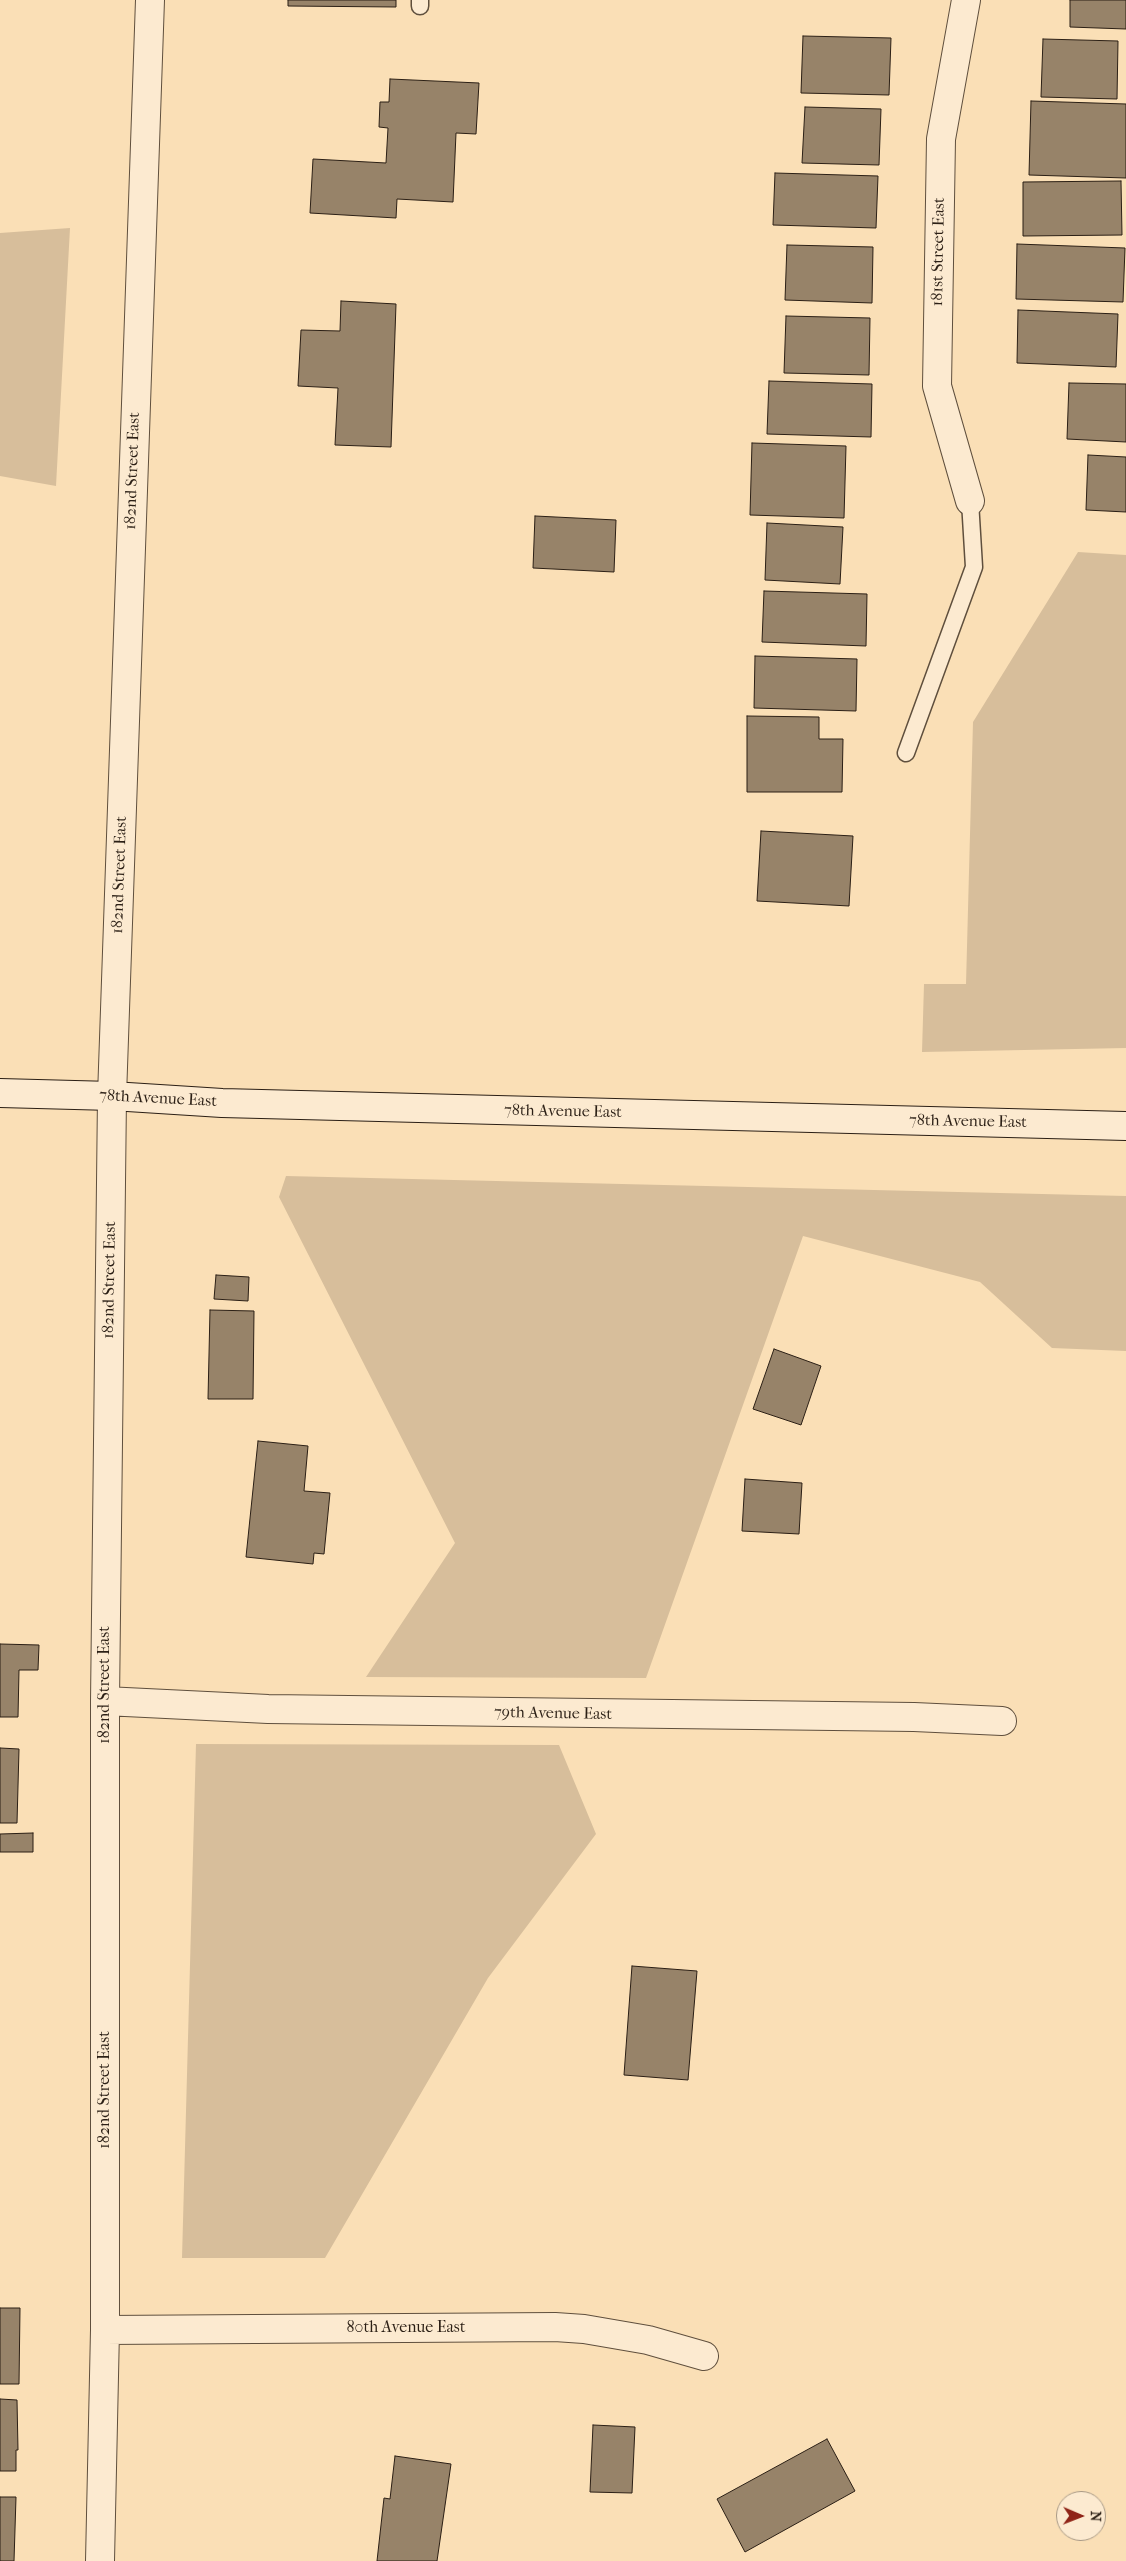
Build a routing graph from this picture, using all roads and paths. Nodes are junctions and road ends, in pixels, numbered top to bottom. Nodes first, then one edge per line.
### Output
1 (150, 0) edge
2 (966, 0) edge
3 (970, 501) joint
4 (906, 753) dead end
5 (0, 1093) edge
6 (112, 1096) junction
7 (1126, 1126) edge
8 (105, 1701) junction
9 (1002, 1721) dead end
10 (105, 2330) junction
11 (704, 2356) dead end
12 (100, 2561) edge

1 - 6 street, 182nd Street East
2 - 3 street, 181st Street East
3 - 4 lane
5 - 6 street, 78th Avenue East
6 - 7 street, 78th Avenue East
6 - 8 street, 182nd Street East
8 - 9 street, 79th Avenue East
8 - 10 street, 182nd Street East
10 - 11 street, 80th Avenue East
10 - 12 street, 182nd Street East

